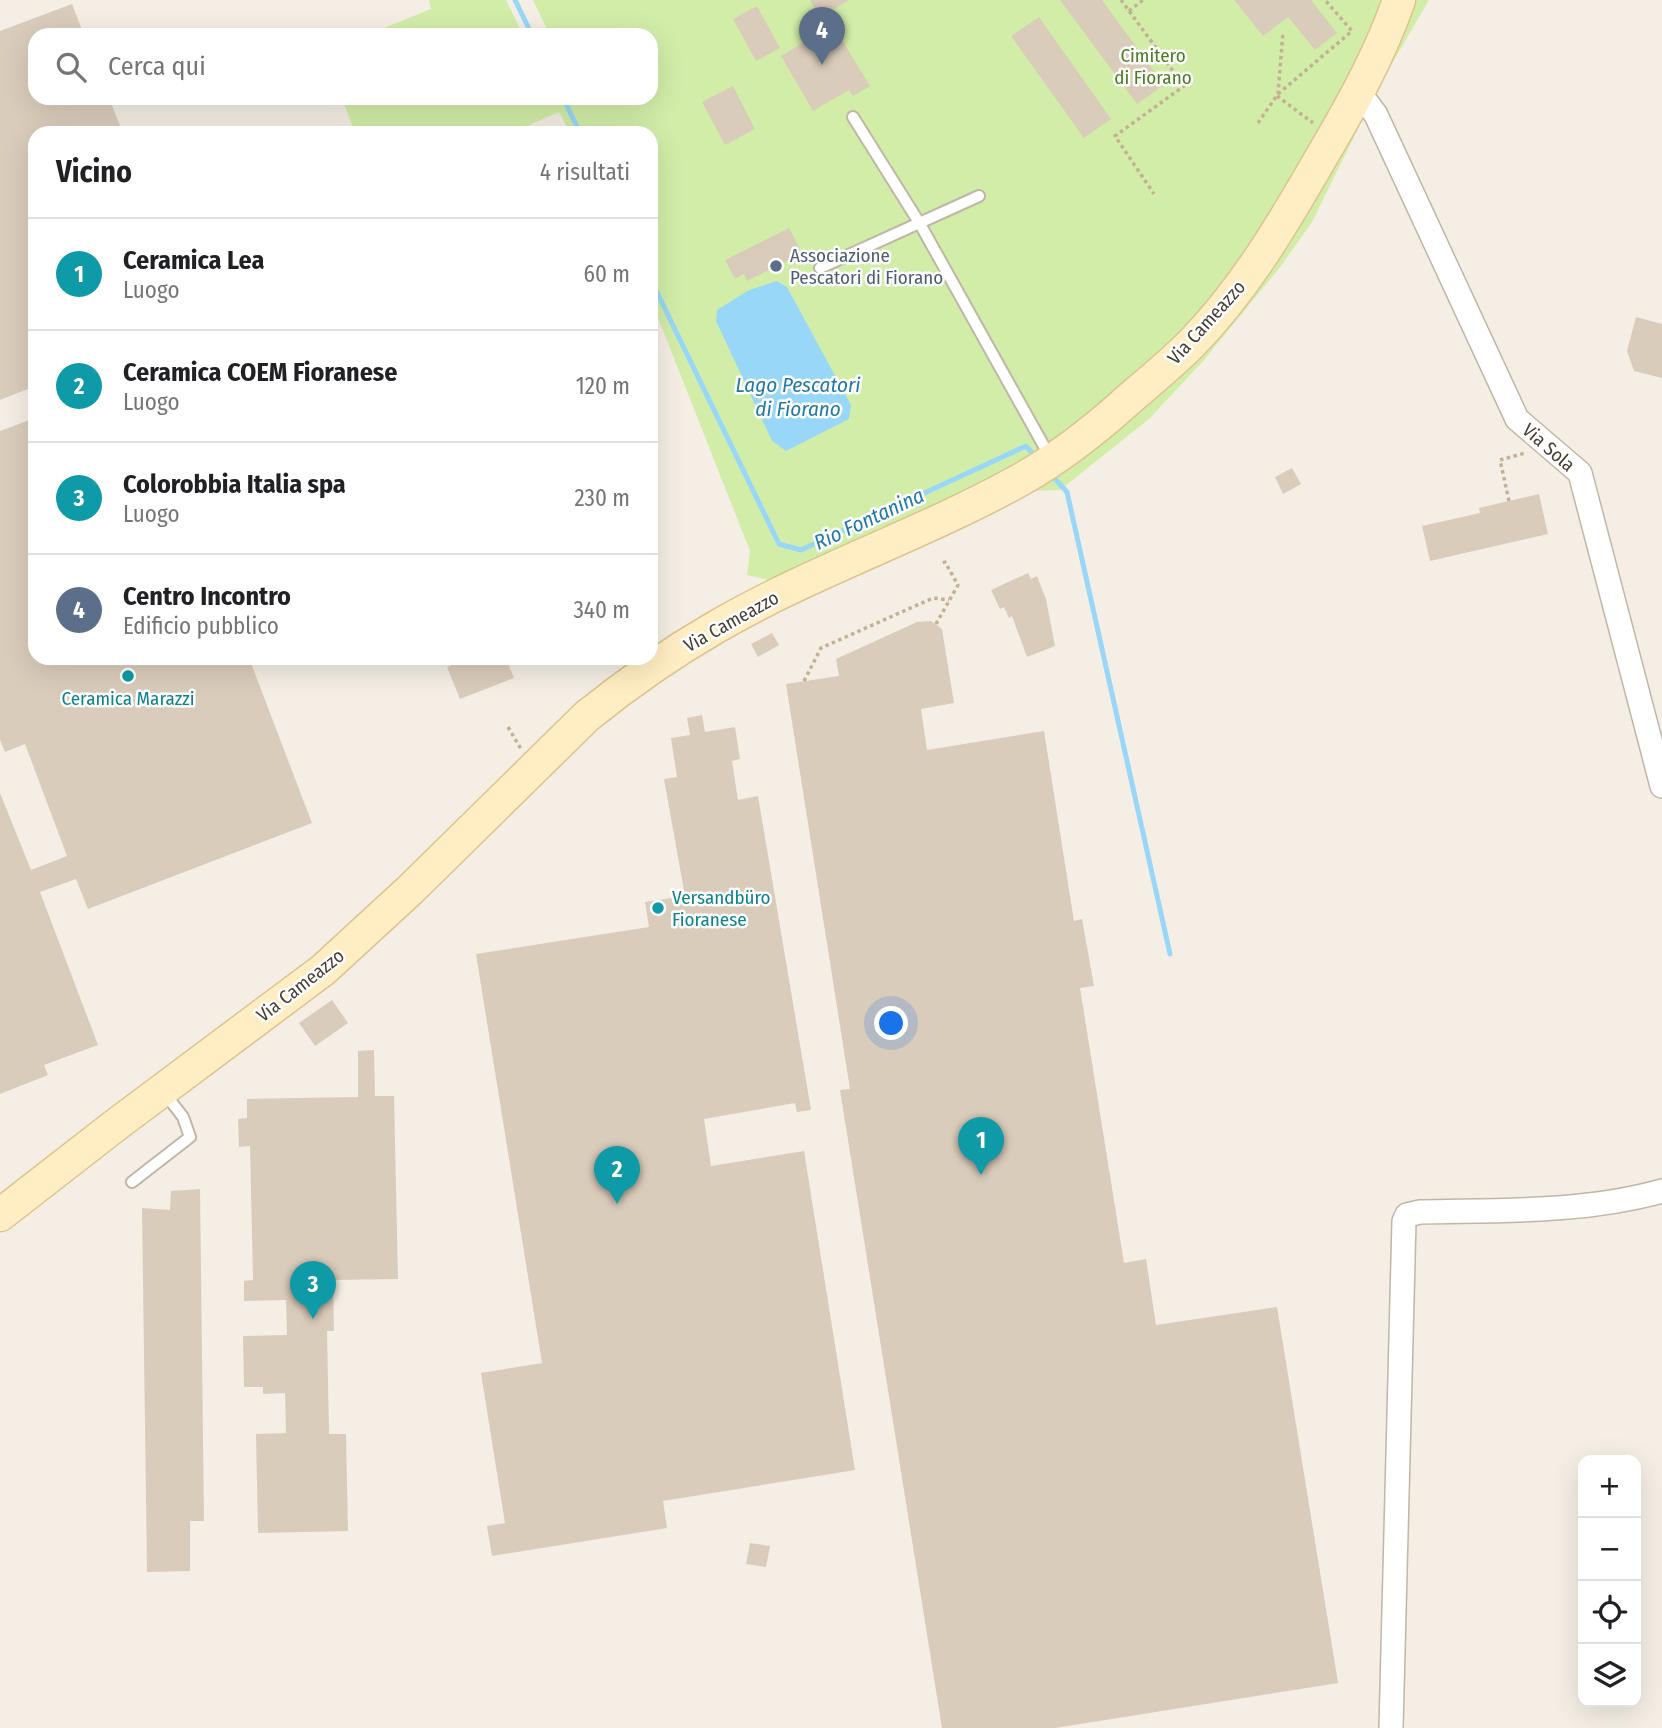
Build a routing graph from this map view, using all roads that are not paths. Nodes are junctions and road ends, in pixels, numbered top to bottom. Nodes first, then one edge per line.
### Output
1 (1399, 0) edge
2 (1414, 0) edge
3 (1385, 39) junction
4 (1356, 97) junction
5 (853, 117) dead end
6 (979, 196) dead end
7 (920, 224) junction
8 (820, 268) dead end
9 (1052, 460) junction
10 (658, 663) edge
11 (655, 665) edge
12 (1662, 786) edge
13 (162, 1090) junction
14 (132, 1182) dead end
15 (1662, 1191) edge
16 (0, 1215) edge
17 (1391, 1728) edge

1 - 3 street, Via Cameazzo
2 - 3 street, Via Cameazzo
3 - 4 street, Via Cameazzo
4 - 9 street, Via Cameazzo
4 - 12 street, Via Sola
5 - 7 lane
6 - 7 lane
7 - 8 lane
7 - 9 lane
9 - 10 street, Via Cameazzo
11 - 13 street, Via Cameazzo
13 - 14 lane
13 - 16 street, Via Cameazzo
15 - 17 street

